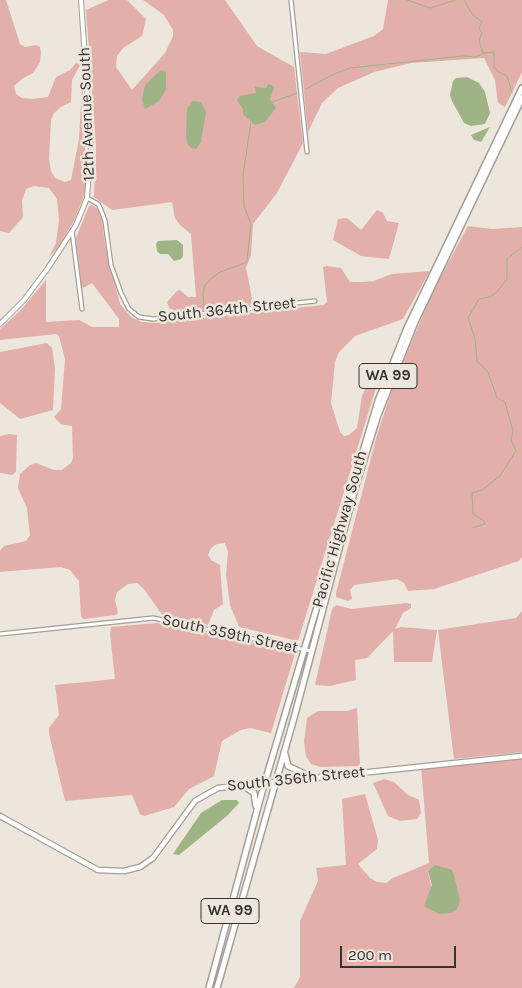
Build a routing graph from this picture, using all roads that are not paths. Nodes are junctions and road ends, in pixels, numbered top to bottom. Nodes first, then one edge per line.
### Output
1 (81, 0) edge
2 (290, 0) edge
3 (522, 88) edge
4 (522, 98) edge
5 (307, 152) dead end
6 (87, 198) junction
7 (72, 230) junction
8 (315, 301) dead end
9 (82, 309) dead end
10 (0, 324) edge
11 (0, 634) edge
12 (308, 650) junction
13 (285, 749) junction
14 (522, 756) edge
15 (311, 777) junction
16 (276, 781) junction
17 (266, 782) junction
18 (241, 784) junction
19 (257, 812) junction
20 (0, 816) edge
21 (209, 988) edge
22 (217, 988) edge

1 - 6 street, 12th Avenue South
2 - 5 street
3 - 12 main road, Pacific Highway South / WA 99
4 - 12 main road, Pacific Highway South / WA 99
6 - 7 street, 12th Avenue South
6 - 8 street, South 364th Street
7 - 9 street
7 - 10 street, 12th Avenue South
11 - 12 street, South 359th Street
12 - 13 main road, Pacific Highway South / WA 99
12 - 17 main road, Pacific Highway South / WA 99
13 - 15 main road
13 - 16 main road, Pacific Highway South / WA 99
14 - 15 main road, South 356th Street
15 - 16 main road, South 356th Street
16 - 17 main road, South 356th Street
16 - 22 main road, Pacific Highway South / WA 99
17 - 18 main road, South 356th Street
17 - 19 main road, Pacific Highway South / WA 99
18 - 19 main road
18 - 20 main road, South 356th Street
19 - 21 main road, Pacific Highway South / WA 99

